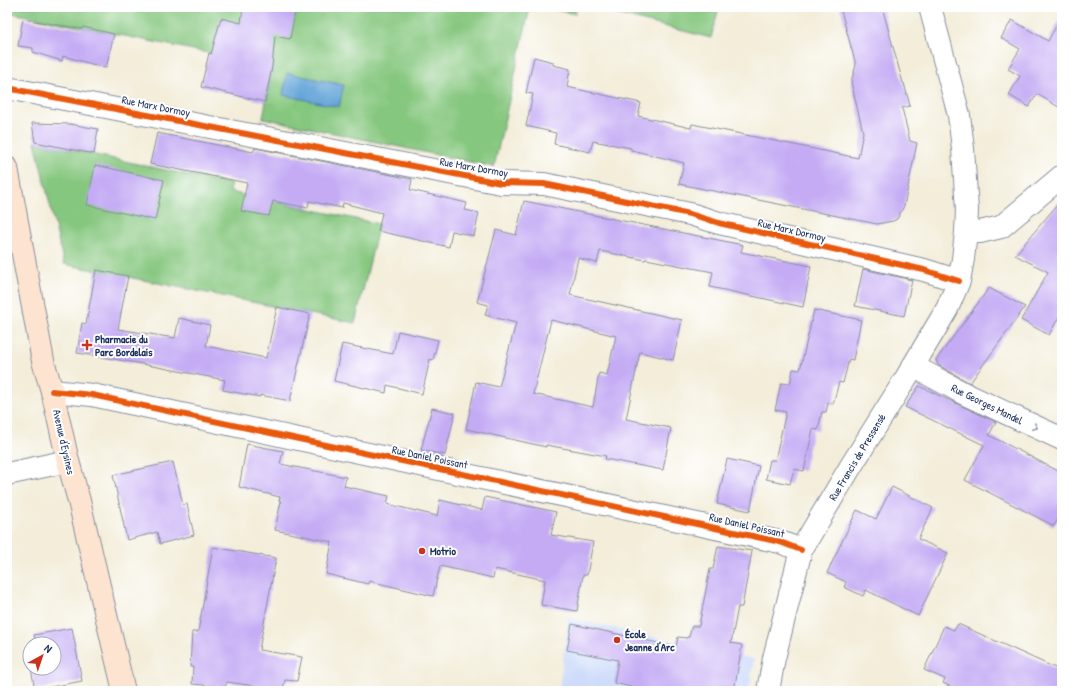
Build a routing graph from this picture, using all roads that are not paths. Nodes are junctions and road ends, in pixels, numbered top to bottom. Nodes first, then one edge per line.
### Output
1 (930, 7) edge
2 (7, 88) edge
3 (7, 168) edge
4 (1062, 176) edge
5 (966, 232) junction
6 (959, 281) junction
7 (913, 366) junction
8 (52, 391) junction
9 (1062, 439) edge
10 (68, 461) junction
11 (7, 474) edge
12 (801, 550) junction
13 (124, 691) edge
14 (768, 691) edge

1 - 5 street, Rue Francis de Pressensé
2 - 6 street, Rue Marx Dormoy
3 - 8 street, Avenue d'Eysines
4 - 5 street
5 - 6 street, Rue Francis de Pressensé
6 - 7 street, Rue Francis de Pressensé
7 -> 9 street, Rue Georges Mandel
7 - 12 street, Rue Francis de Pressensé
8 - 10 street, Avenue d'Eysines
8 - 12 street, Rue Daniel Poissant
10 - 11 street
10 - 13 street, Avenue d'Eysines
12 - 14 street, Rue Francis de Pressensé

